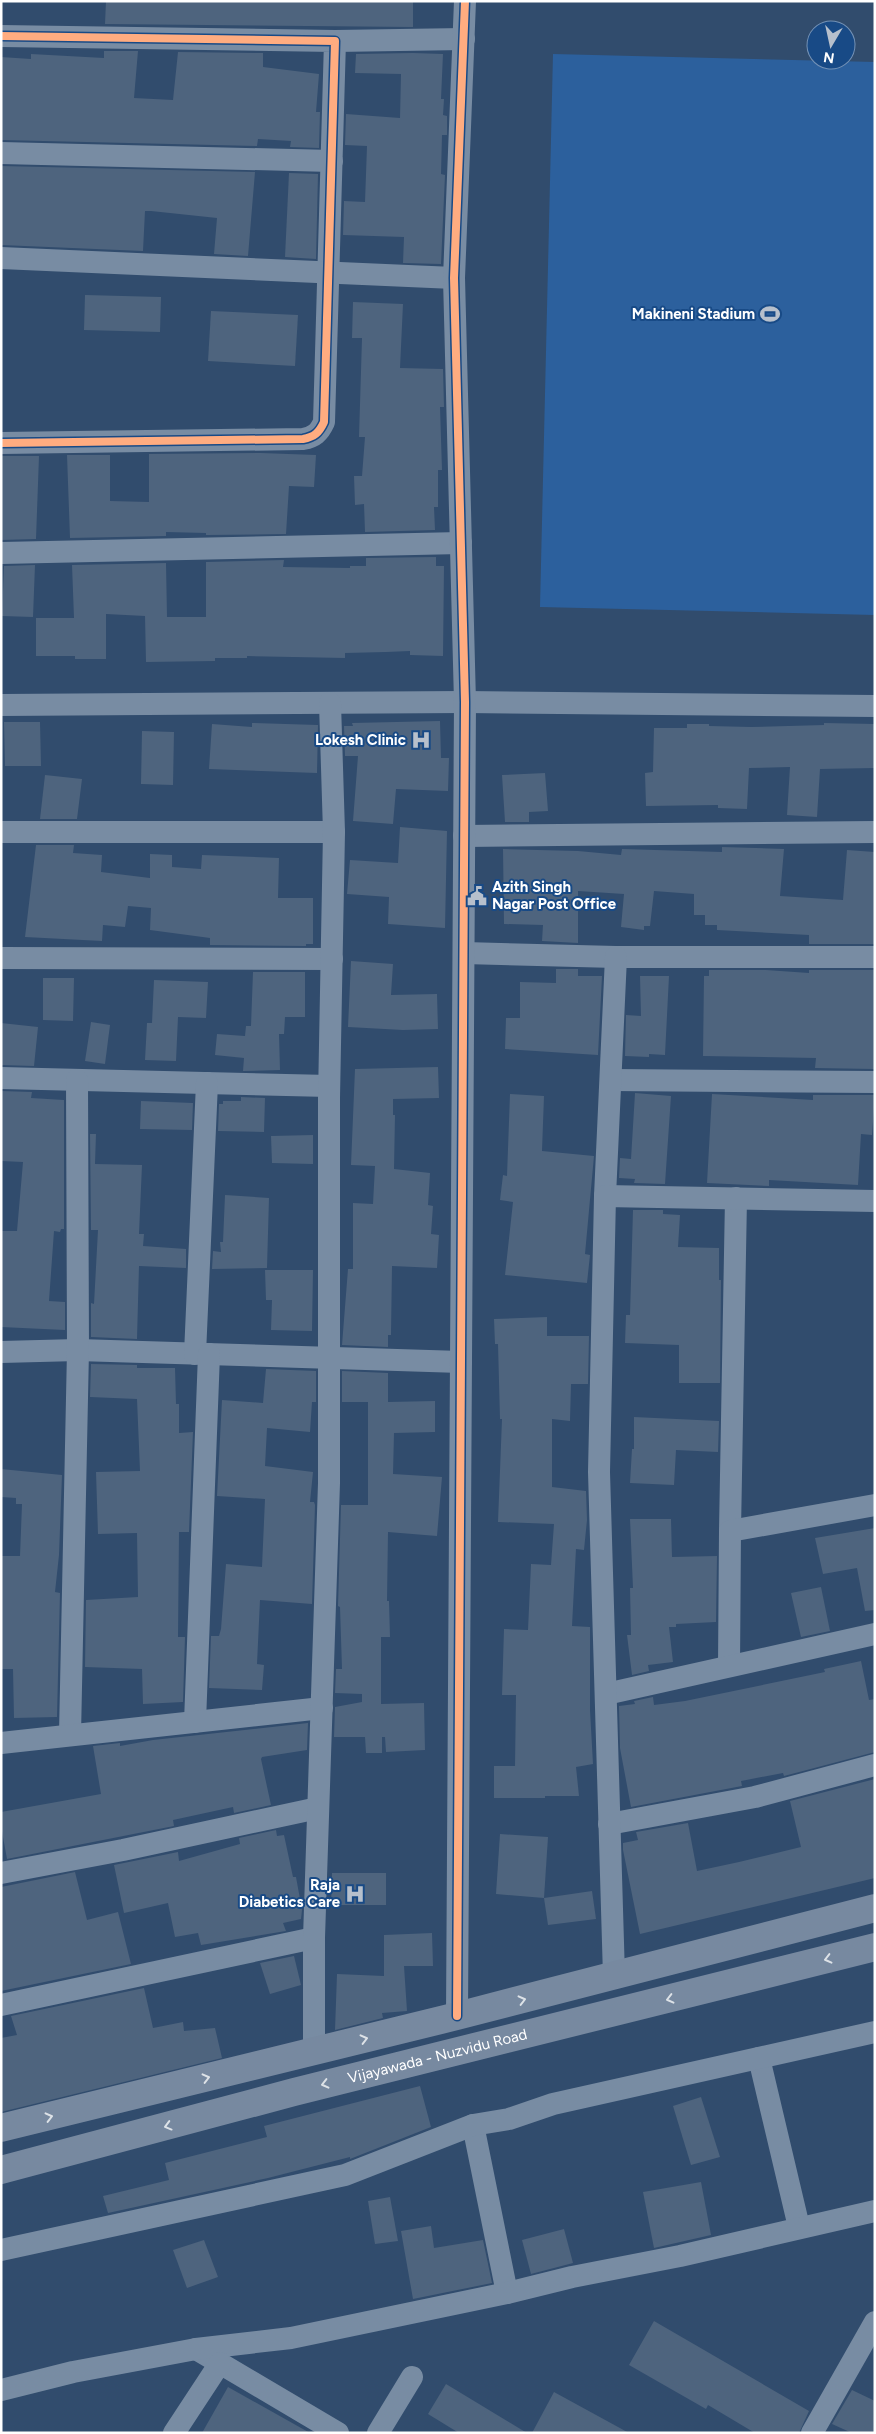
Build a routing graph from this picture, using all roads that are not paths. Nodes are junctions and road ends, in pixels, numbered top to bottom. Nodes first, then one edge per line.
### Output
1 (465, 1) edge
2 (1, 36) edge
3 (464, 39) junction
4 (335, 41) junction
5 (1, 153) edge
6 (332, 161) junction
7 (1, 258) edge
8 (329, 272) junction
9 (454, 278) junction
10 (1, 443) edge
11 (461, 543) junction
12 (1, 553) edge
13 (465, 702) junction
14 (330, 703) junction
15 (1, 705) edge
16 (875, 706) edge
17 (1, 832) edge
18 (334, 832) junction
19 (875, 832) edge
20 (464, 836) junction
21 (464, 953) junction
22 (616, 957) junction
23 (875, 957) edge
24 (1, 958) edge
25 (332, 959) junction
26 (1, 1078) edge
27 (77, 1080) junction
28 (611, 1080) junction
29 (875, 1082) edge
30 (207, 1083) junction
31 (329, 1086) junction
32 (605, 1196) junction
33 (736, 1198) junction
34 (875, 1201) edge
35 (78, 1350) junction
36 (1, 1352) edge
37 (202, 1354) junction
38 (329, 1358) junction
39 (462, 1362) junction
40 (875, 1505) edge
41 (730, 1531) junction
42 (875, 1634) edge
43 (729, 1666) junction
44 (606, 1694) junction
45 (322, 1708) junction
46 (195, 1722) junction
47 (70, 1735) junction
48 (1, 1743) edge
49 (875, 1765) edge
50 (318, 1808) junction
51 (609, 1824) junction
52 (1, 1874) edge
53 (875, 1908) edge
54 (314, 1938) junction
55 (875, 1947) edge
56 (614, 1976) junction
57 (1, 2005) edge
58 (457, 2016) junction
59 (875, 2032) edge
60 (314, 2051) junction
61 (758, 2058) junction
62 (473, 2125) junction
63 (1, 2128) edge
64 (1, 2170) edge
65 (875, 2211) edge
66 (799, 2227) junction
67 (1, 2250) edge
68 (507, 2294) junction
69 (875, 2322) edge
70 (196, 2349) junction
71 (220, 2363) junction
72 (412, 2377) dead end
73 (1, 2390) edge
74 (174, 2433) edge
75 (338, 2433) edge
76 (378, 2433) edge
77 (812, 2433) edge

1 - 3 street
2 - 4 street
3 - 4 street
3 - 9 street
4 - 6 street
5 - 6 street
6 - 8 street
7 - 8 street
8 - 9 street
8 - 10 street
9 - 11 street
11 - 12 street
11 - 13 street
13 - 14 street
13 - 16 street
13 - 20 street
14 - 15 street
14 - 18 street
17 - 18 street
18 - 25 street
19 - 20 street
20 - 21 street
21 - 22 street
21 - 39 street
22 - 23 street
22 - 28 street
24 - 25 street
25 - 31 street
26 - 27 street
27 - 30 street
27 - 35 street
28 - 29 street
28 - 32 street
30 - 31 street
30 - 37 street
31 - 38 street
32 - 33 street
32 - 44 street
33 - 34 street
33 - 41 street
35 - 36 street
35 - 37 street
35 - 47 street
37 - 38 street
37 - 46 street
38 - 39 street
38 - 45 street
39 - 58 street
40 - 41 street
41 - 43 street
42 - 43 street
43 - 44 street
44 - 51 street
45 - 46 street
45 - 50 street
46 - 47 street
47 - 48 street
49 - 51 street
50 - 52 street
50 - 54 street
51 - 56 street
53 - 56 main road
54 - 57 street
54 - 60 street
55 -> 64 main road, Vijayawada - Nuzvidu Road
58 -> 56 main road
60 -> 58 main road
59 - 61 street
63 -> 60 main road
61 - 62 street
61 - 66 street
62 - 67 street
62 - 68 street
65 - 66 street
66 - 68 street
68 - 70 street
69 - 77 street
70 - 71 street
70 - 73 street
71 - 74 street
71 - 75 street
72 - 76 street

